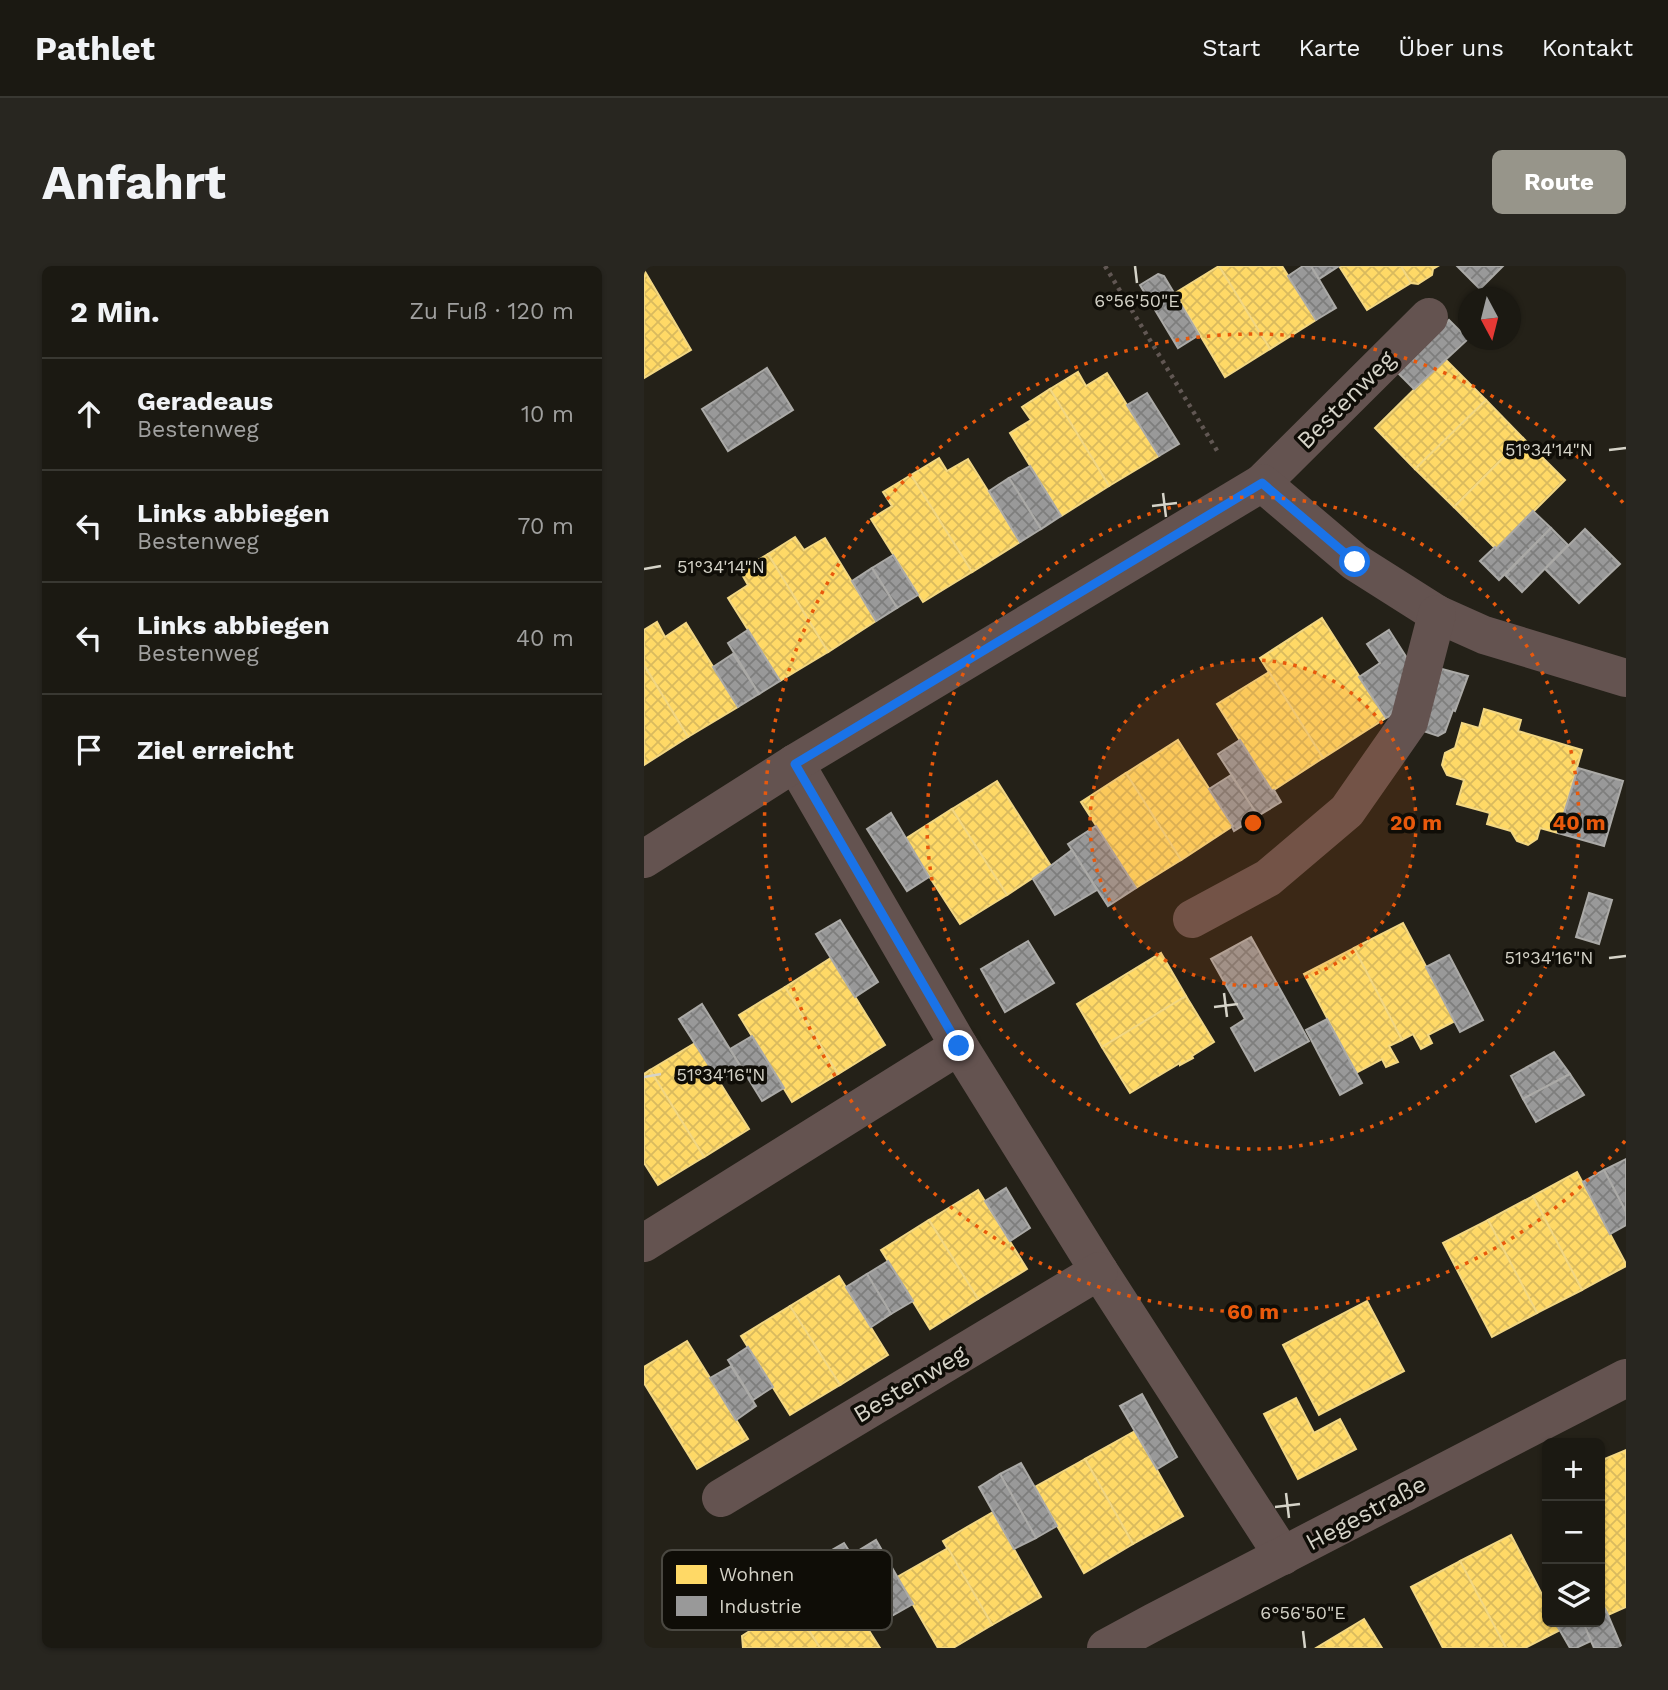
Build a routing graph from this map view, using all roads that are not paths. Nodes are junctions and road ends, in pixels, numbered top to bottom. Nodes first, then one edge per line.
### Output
1 (1429, 317) dead end
2 (1252, 488) junction
3 (1437, 614) junction
4 (1626, 678) edge
5 (795, 764) junction
6 (644, 859) edge
7 (1192, 919) dead end
8 (959, 1046) junction
9 (644, 1243) edge
10 (1099, 1271) junction
11 (1626, 1378) edge
12 (721, 1497) dead end
13 (1283, 1556) junction
14 (1162, 1635) edge
15 (1106, 1648) edge

1 - 2 street, Bestenweg
2 - 3 street
2 - 5 street, Bestenweg
3 - 4 street
3 - 7 street
5 - 6 street, Bestenweg
5 - 8 street
8 - 9 street
8 - 10 street
10 - 12 street, Bestenweg
10 - 13 street
11 - 13 street, Hegestraße
13 - 14 street, Hegestraße
14 - 15 street, Hegestraße

